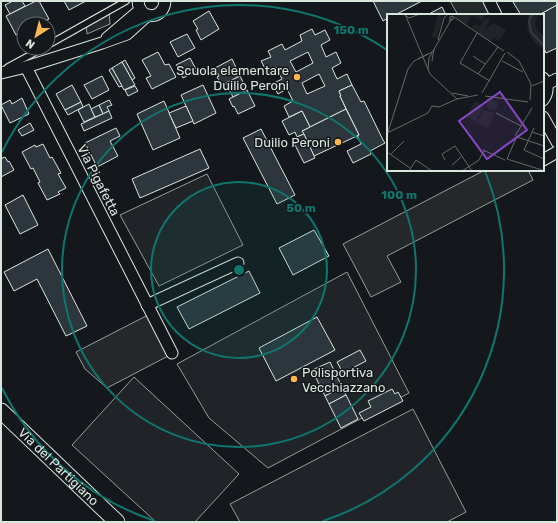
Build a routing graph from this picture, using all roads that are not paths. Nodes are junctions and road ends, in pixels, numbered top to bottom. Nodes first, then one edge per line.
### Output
1 (126, 1) edge
2 (166, 1) edge
3 (489, 1) edge
4 (142, 9) edge
5 (496, 14) edge
6 (56, 40) edge
7 (29, 56) edge
8 (26, 67) junction
9 (1, 69) edge
10 (1, 73) edge
11 (557, 79) edge
12 (545, 81) edge
13 (544, 98) edge
14 (544, 119) edge
15 (557, 142) edge
16 (557, 152) edge
17 (544, 159) edge
18 (238, 263) dead end
19 (148, 305) junction
20 (172, 354) dead end
21 (1, 411) edge
22 (116, 522) edge

1 - 6 lane
2 - 4 street
3 - 5 street
4 - 8 street
7 - 9 lane
8 - 10 street
8 - 19 street, Via Pigafetta
11 - 12 street
12 - 13 street
14 - 15 street
16 - 17 street
18 - 19 street
19 - 20 street, Via Pigafetta
21 - 22 main road, Via del Partigiano

